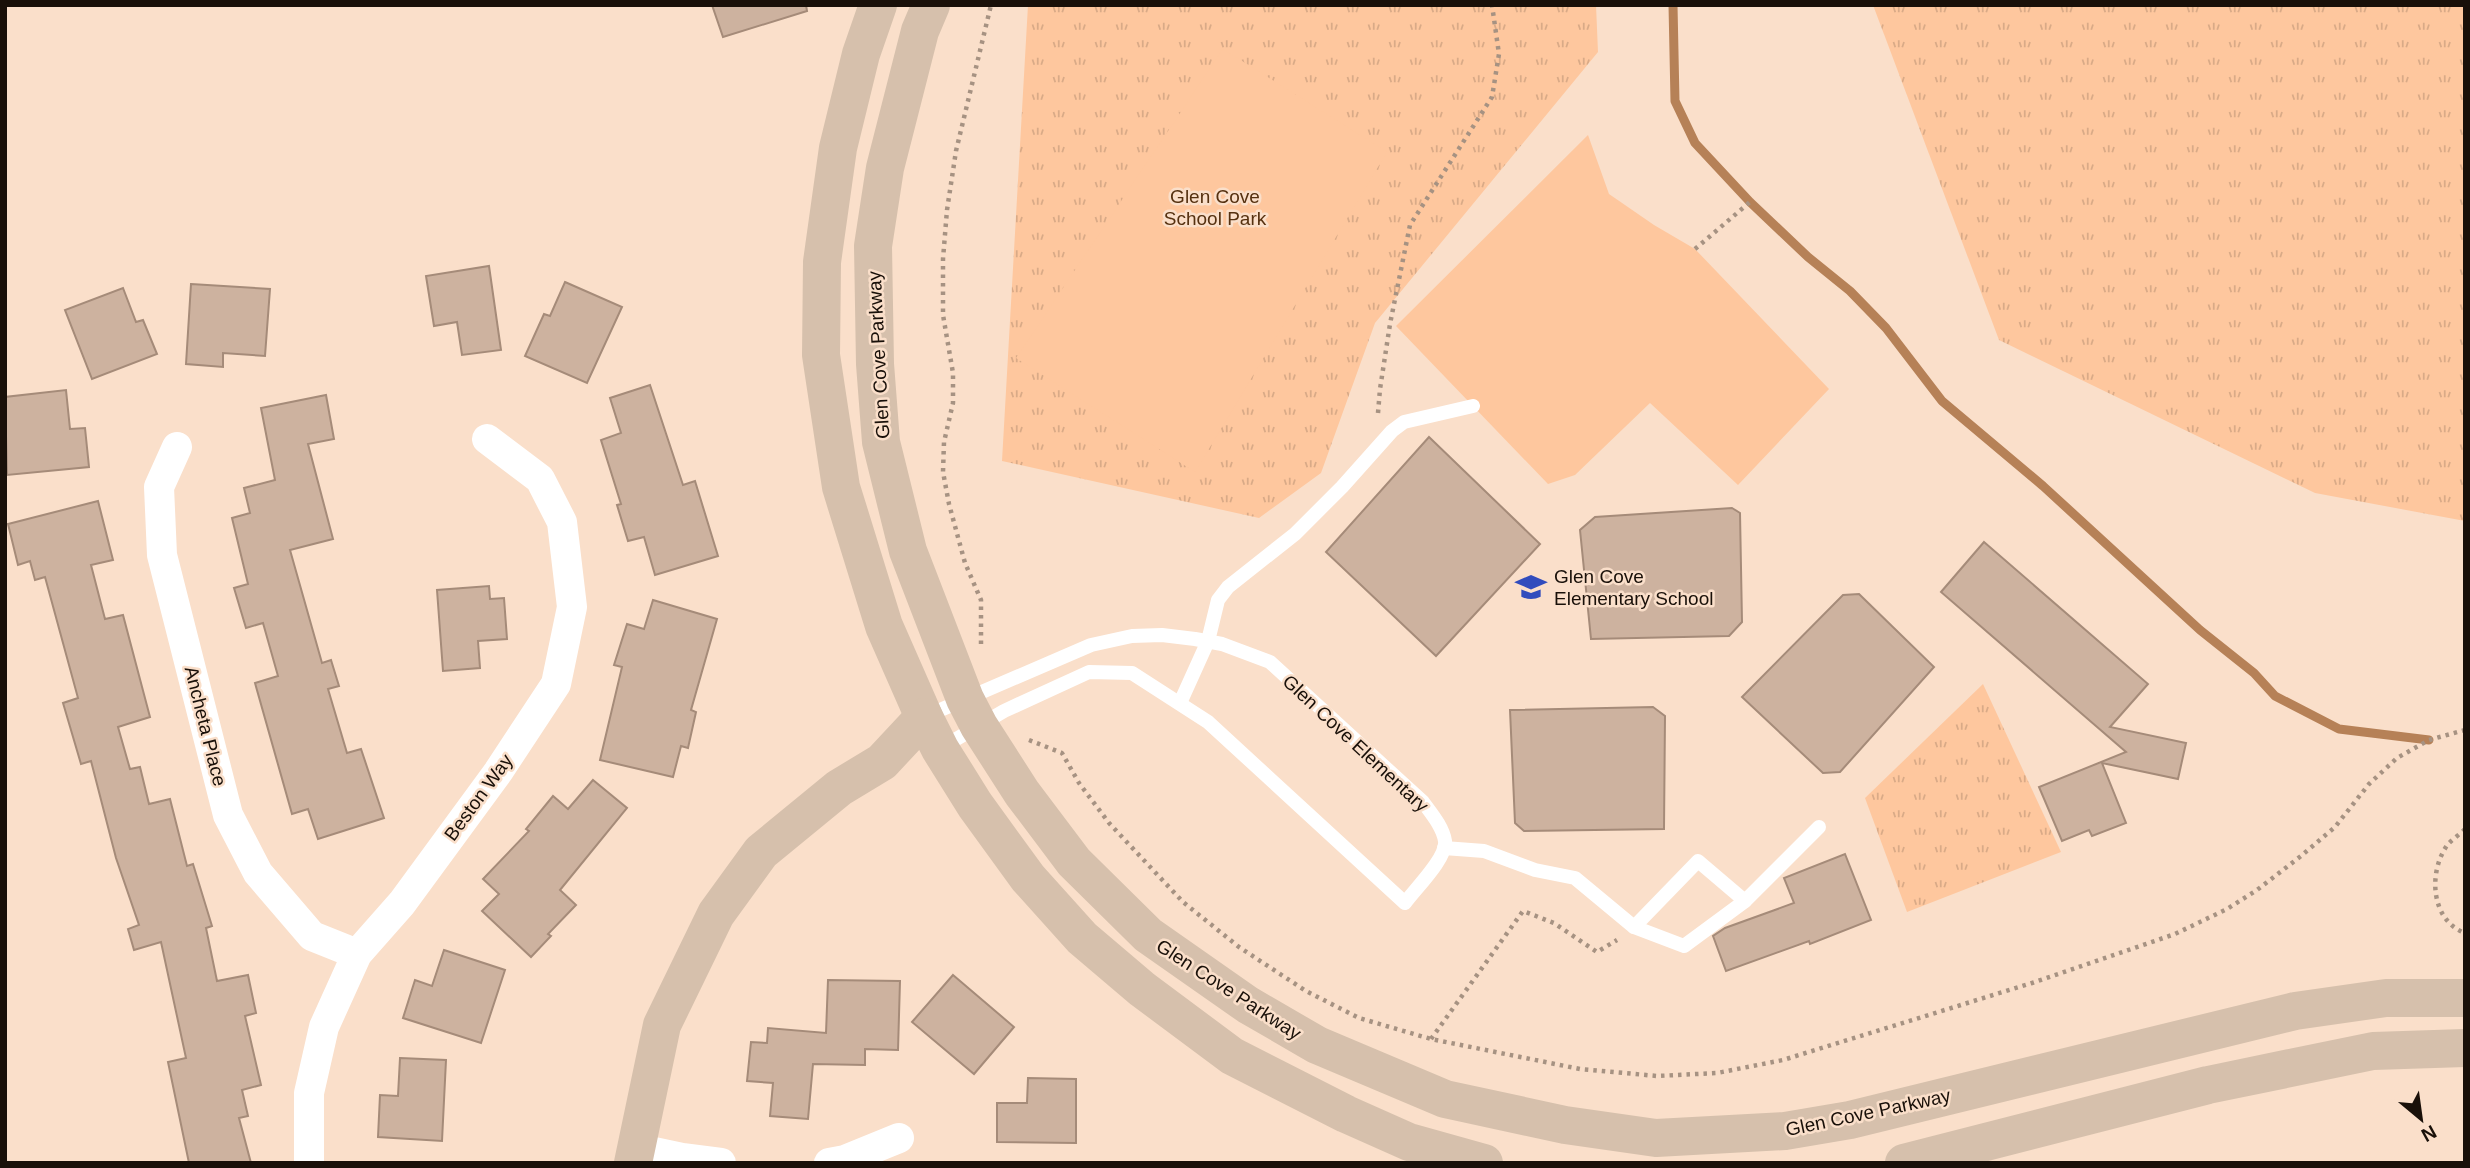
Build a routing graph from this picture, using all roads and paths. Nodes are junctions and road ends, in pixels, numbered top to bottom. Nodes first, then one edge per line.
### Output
1 (878, 5) edge
2 (931, 5) edge
3 (1492, 5) edge
4 (1749, 202) dead end
5 (1695, 249) dead end
6 (1473, 406) dead end
7 (1392, 431) junction
8 (487, 439) dead end
9 (177, 447) dead end
10 (1208, 641) junction
11 (1180, 703) junction
12 (972, 713) junction
13 (2465, 730) edge
14 (932, 733) junction
15 (1819, 827) dead end
16 (2465, 830) edge
17 (1444, 848) junction
18 (2258, 890) dead end
19 (1745, 901) junction
20 (1634, 927) junction
21 (2465, 933) edge
22 (357, 954) junction
23 (2465, 998) edge
24 (1431, 1039) dead end
25 (2465, 1048) edge
26 (898, 1138) dead end
27 (634, 1155) edge
28 (309, 1163) edge
29 (721, 1163) edge
30 (829, 1163) edge
31 (1484, 1163) edge
32 (1904, 1163) edge

1 - 14 main road
2 - 12 main road, Glen Cove Parkway
3 - 7 path
4 - 5 path
6 - 7 lane
7 - 10 lane
8 - 22 street, Beston Way
9 - 22 street, Ancheta Place
10 - 11 lane
10 - 12 lane, Glen Cove Elementary
10 - 17 lane, Glen Cove Elementary
11 - 12 lane, Glen Cove Elementary
11 - 17 lane, Glen Cove Elementary
12 - 14 lane, Glen Cove Elementary
12 - 14 lane, Glen Cove Elementary
12 - 23 main road, Glen Cove Parkway
13 - 18 path
14 - 27 main road
14 - 31 main road
15 - 19 lane
16 - 21 path
17 - 20 lane
19 - 20 lane
19 - 20 lane
20 - 24 path
22 - 28 street, Beston Way
25 - 32 main road
26 - 30 street
27 - 29 street

